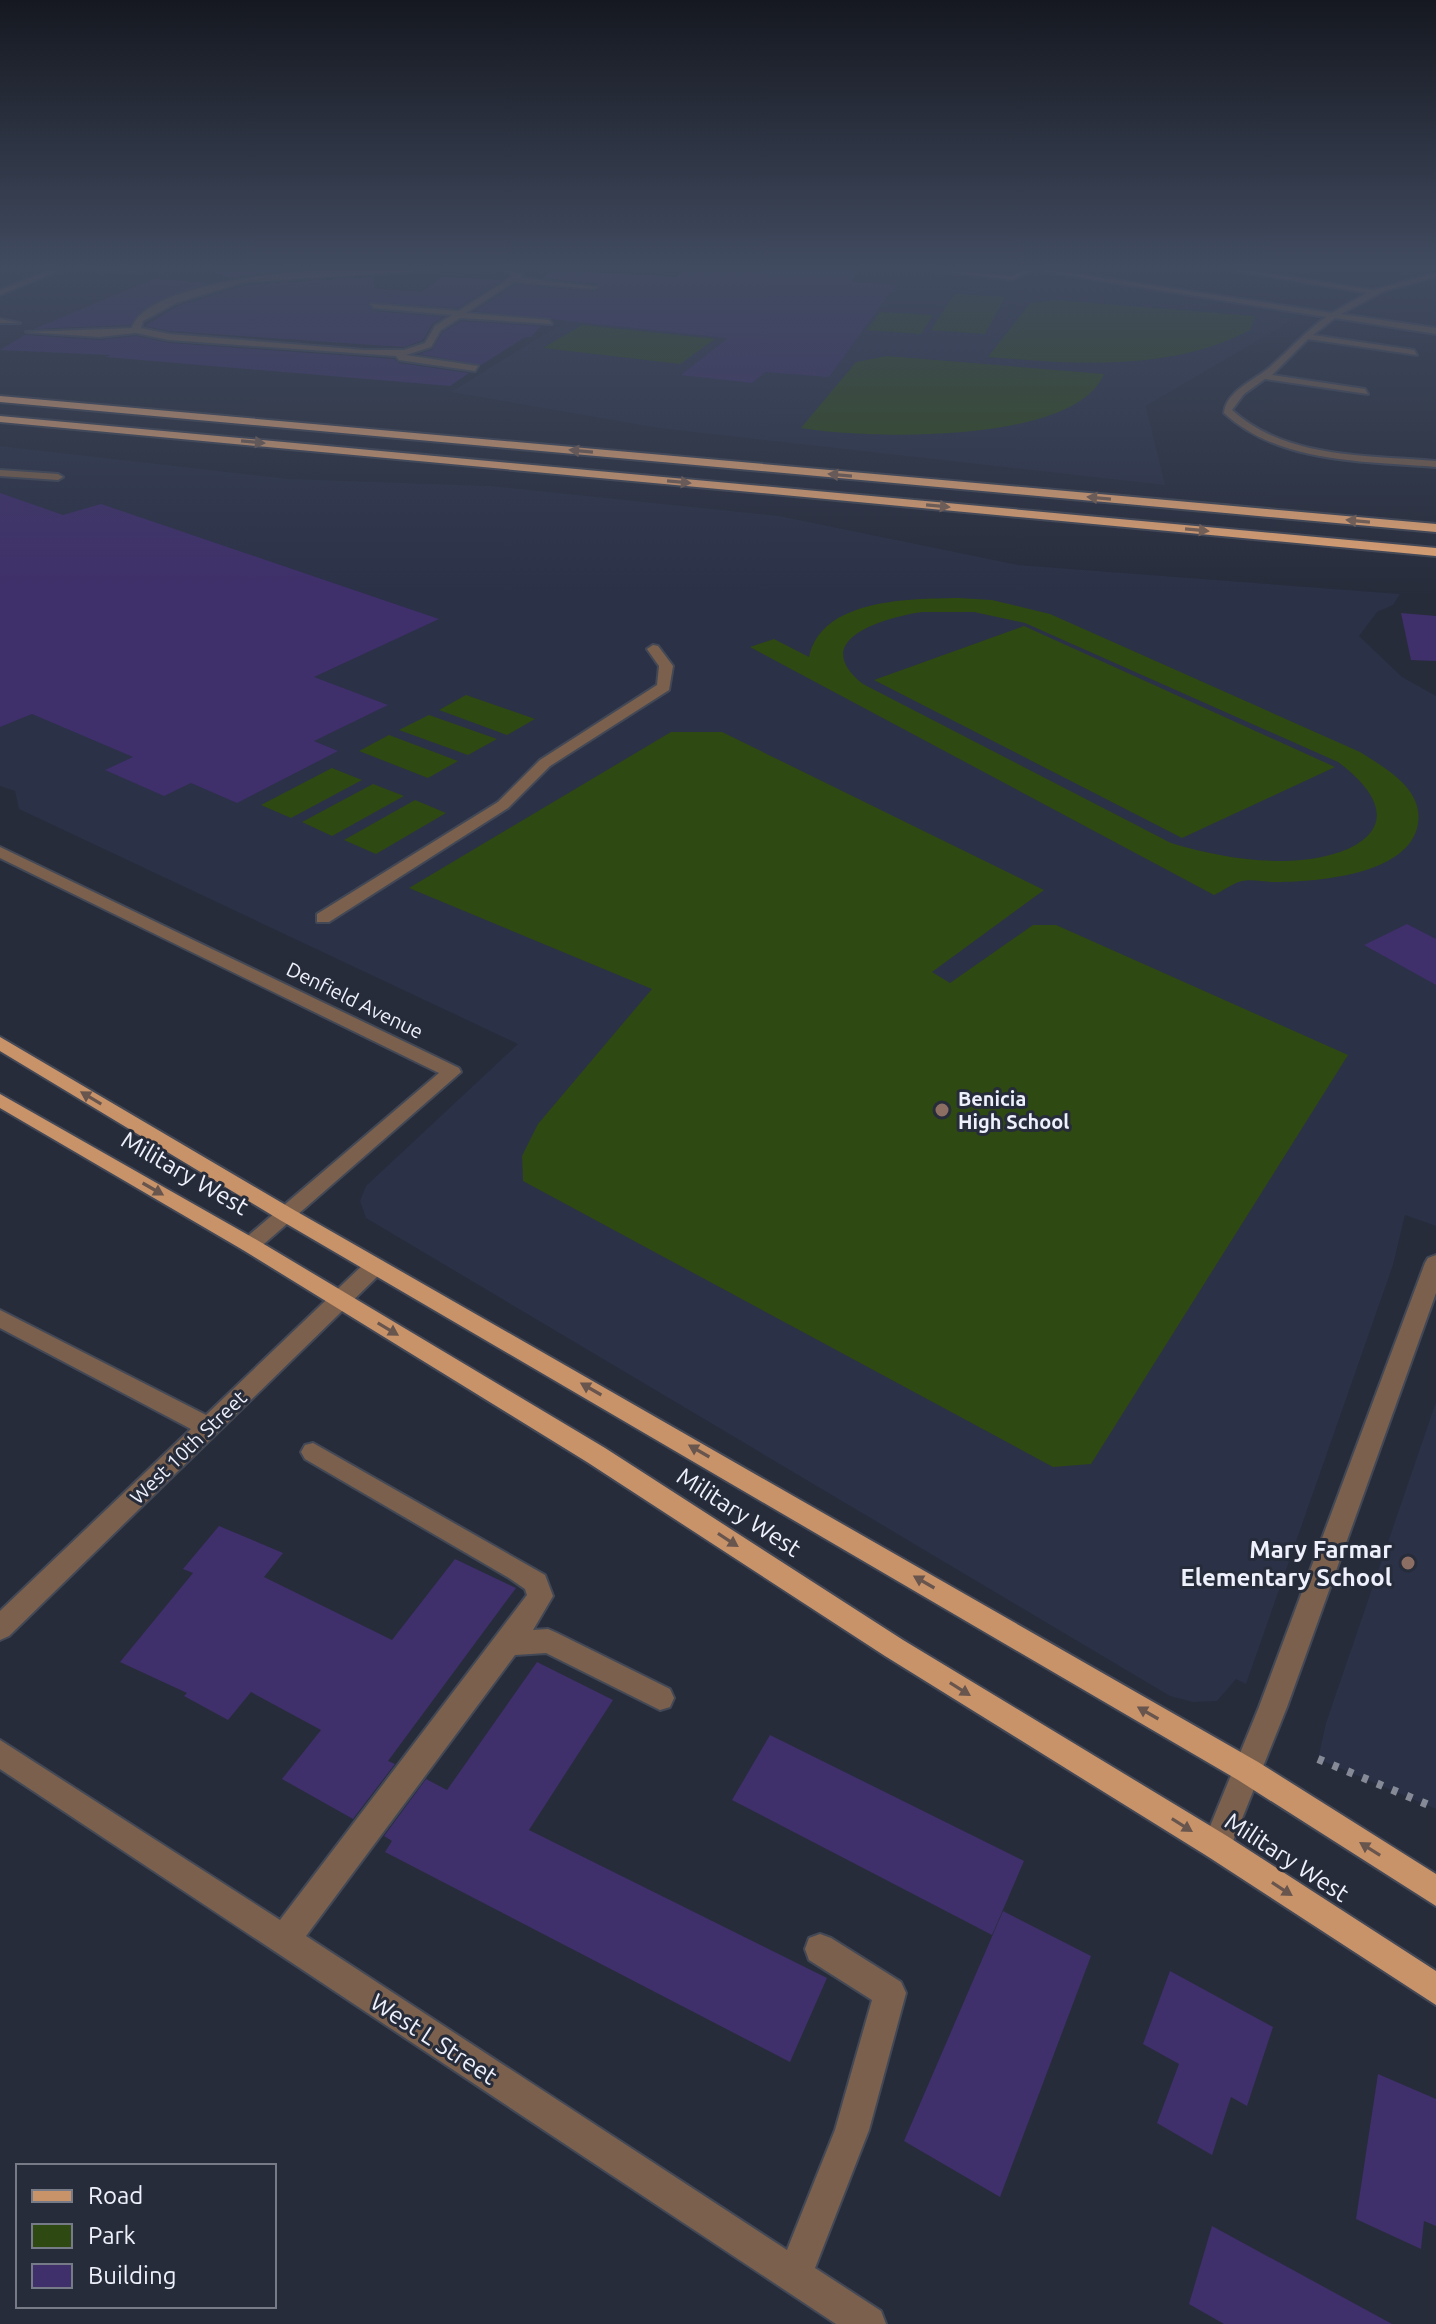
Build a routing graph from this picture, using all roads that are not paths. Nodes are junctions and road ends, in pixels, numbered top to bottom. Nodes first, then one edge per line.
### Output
1 (1259, 378) edge
2 (1279, 378) edge
3 (1365, 392) dead end
4 (0, 399) edge
5 (0, 422) edge
6 (1436, 464) edge
7 (0, 473) edge
8 (58, 477) dead end
9 (1436, 528) edge
10 (1436, 552) edge
11 (653, 649) dead end
12 (0, 852) edge
13 (323, 918) dead end
14 (0, 1043) edge
15 (0, 1100) edge
16 (287, 1215) junction
17 (250, 1245) junction
18 (1436, 1263) edge
19 (375, 1266) junction
20 (340, 1300) junction
21 (0, 1318) edge
22 (209, 1427) junction
23 (313, 1452) dead end
24 (0, 1628) edge
25 (508, 1644) junction
26 (660, 1698) dead end
27 (0, 1753) edge
28 (1248, 1771) junction
29 (1217, 1846) junction
30 (1436, 1891) edge
31 (284, 1940) junction
32 (820, 1949) dead end
33 (1436, 1989) edge
34 (794, 2276) junction
35 (868, 2324) edge

1 - 6 street
2 - 3 street
9 -> 4 highway
5 -> 10 highway
7 - 8 street
11 - 13 street
12 - 16 street, Denfield Avenue
16 -> 14 main road, Military West
15 -> 17 main road, Military West
16 - 17 street, Denfield Avenue
16 - 19 main road, Military West
17 - 20 main road, Military West
18 - 28 street
19 - 20 street, West 10th Street
28 -> 19 main road, Military West
20 - 22 street, West 10th Street
20 -> 29 main road, Military West
21 - 22 street
22 - 24 street, West 10th Street
23 - 25 street
25 - 26 street
25 - 31 street
27 - 31 street, West L Street
28 - 29 street
30 -> 28 main road, Military West
29 -> 33 main road, Military West
31 - 34 street, West L Street
32 - 34 street
34 - 35 street, West L Street

